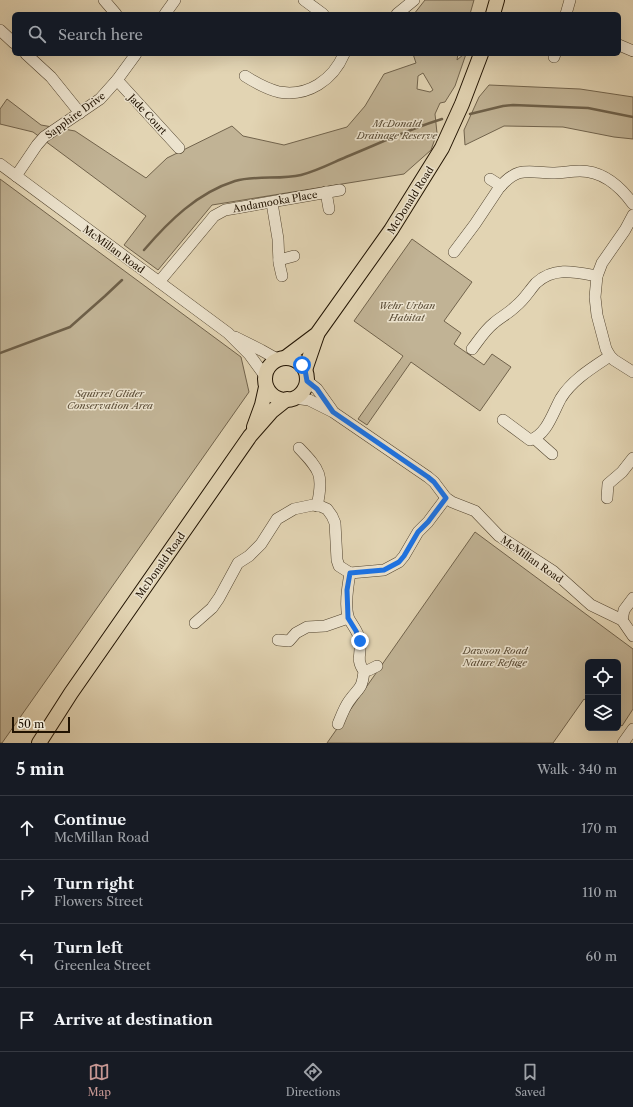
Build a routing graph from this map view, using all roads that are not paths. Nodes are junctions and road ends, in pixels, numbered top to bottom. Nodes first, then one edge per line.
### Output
1 (104, 0) edge
2 (175, 0) edge
3 (304, 0) edge
4 (414, 0) edge
5 (497, 0) edge
6 (570, 0) edge
7 (114, 12) edge
8 (166, 12) edge
9 (320, 12) edge
10 (400, 12) edge
11 (494, 12) edge
12 (567, 12) edge
13 (0, 30) edge
14 (12, 41) edge
15 (621, 46) edge
16 (633, 51) edge
17 (28, 56) edge
18 (135, 56) edge
19 (343, 56) edge
20 (480, 56) edge
21 (245, 76) dead end
22 (117, 80) junction
23 (80, 113) junction
24 (179, 148) dead end
25 (0, 164) edge
26 (16, 176) junction
27 (490, 179) dead end
28 (501, 186) junction
29 (340, 190) dead end
30 (326, 192) junction
31 (272, 203) junction
32 (633, 204) edge
33 (329, 209) dead end
34 (633, 215) edge
35 (454, 252) dead end
36 (294, 256) dead end
37 (279, 260) junction
38 (282, 276) dead end
39 (597, 276) junction
40 (159, 282) junction
41 (228, 334) junction
42 (317, 334) junction
43 (472, 349) dead end
44 (610, 356) junction
45 (281, 358) junction
46 (633, 372) edge
47 (306, 376) junction
48 (266, 381) junction
49 (291, 399) junction
50 (333, 412) junction
51 (503, 420) dead end
52 (250, 436) junction
53 (535, 439) junction
54 (300, 453) dead end
55 (552, 454) dead end
56 (633, 458) edge
57 (446, 498) junction
58 (607, 498) dead end
59 (317, 506) junction
60 (350, 573) junction
61 (633, 598) edge
62 (633, 608) edge
63 (348, 618) junction
64 (622, 620) junction
65 (195, 623) dead end
66 (633, 636) edge
67 (278, 640) dead end
68 (378, 666) dead end
69 (364, 671) junction
70 (71, 693) junction
71 (338, 724) dead end
72 (633, 729) edge
73 (28, 743) edge
74 (39, 743) edge
75 (623, 743) edge

1 - 7 street
2 - 8 street
3 - 9 street
4 - 10 street
5 - 11 main road
6 - 12 street
13 - 14 street
15 - 16 street
17 - 23 street
18 - 22 street, Sapphire Drive
19 - 21 street
20 - 42 main road, McDonald Road
22 - 23 street, Sapphire Drive
22 - 24 street, Jade Court
23 - 26 street, Sapphire Drive
25 - 26 street, McMillan Road
26 - 40 street, McMillan Road
27 - 28 street
28 - 32 street
28 - 35 street
29 - 30 street, Andamooka Place
30 - 31 street, Andamooka Place
30 - 33 street, Andamooka Place
31 - 37 street
31 - 40 street, Andamooka Place
34 - 39 street
36 - 37 street
37 - 38 street
39 - 43 street
39 - 44 street
40 - 41 street, McMillan Road
41 - 45 street, McMillan Road
41 - 48 street, McMillan Road
42 - 45 main road, McDonald Road
42 - 47 main road, McDonald Road
44 - 46 street
44 - 53 street
45 - 47 main road
45 - 48 main road
47 - 49 main road
47 - 50 street, McMillan Road
48 - 49 main road
48 - 52 main road, McDonald Road
49 - 50 street, McMillan Road
49 - 52 main road, McDonald Road
50 - 57 street, McMillan Road
51 - 53 street
52 - 70 main road, McDonald Road
53 - 55 street
54 - 59 street
56 - 58 street
57 - 60 street
57 - 64 street, McMillan Road
59 - 60 street
59 - 65 street
60 - 63 street
61 - 64 street
62 - 64 street
63 - 67 street
63 - 69 street
64 - 66 street, McMillan Road
68 - 69 street
69 - 71 street
70 - 73 main road, McDonald Road
70 - 74 main road, McDonald Road
72 - 75 street

